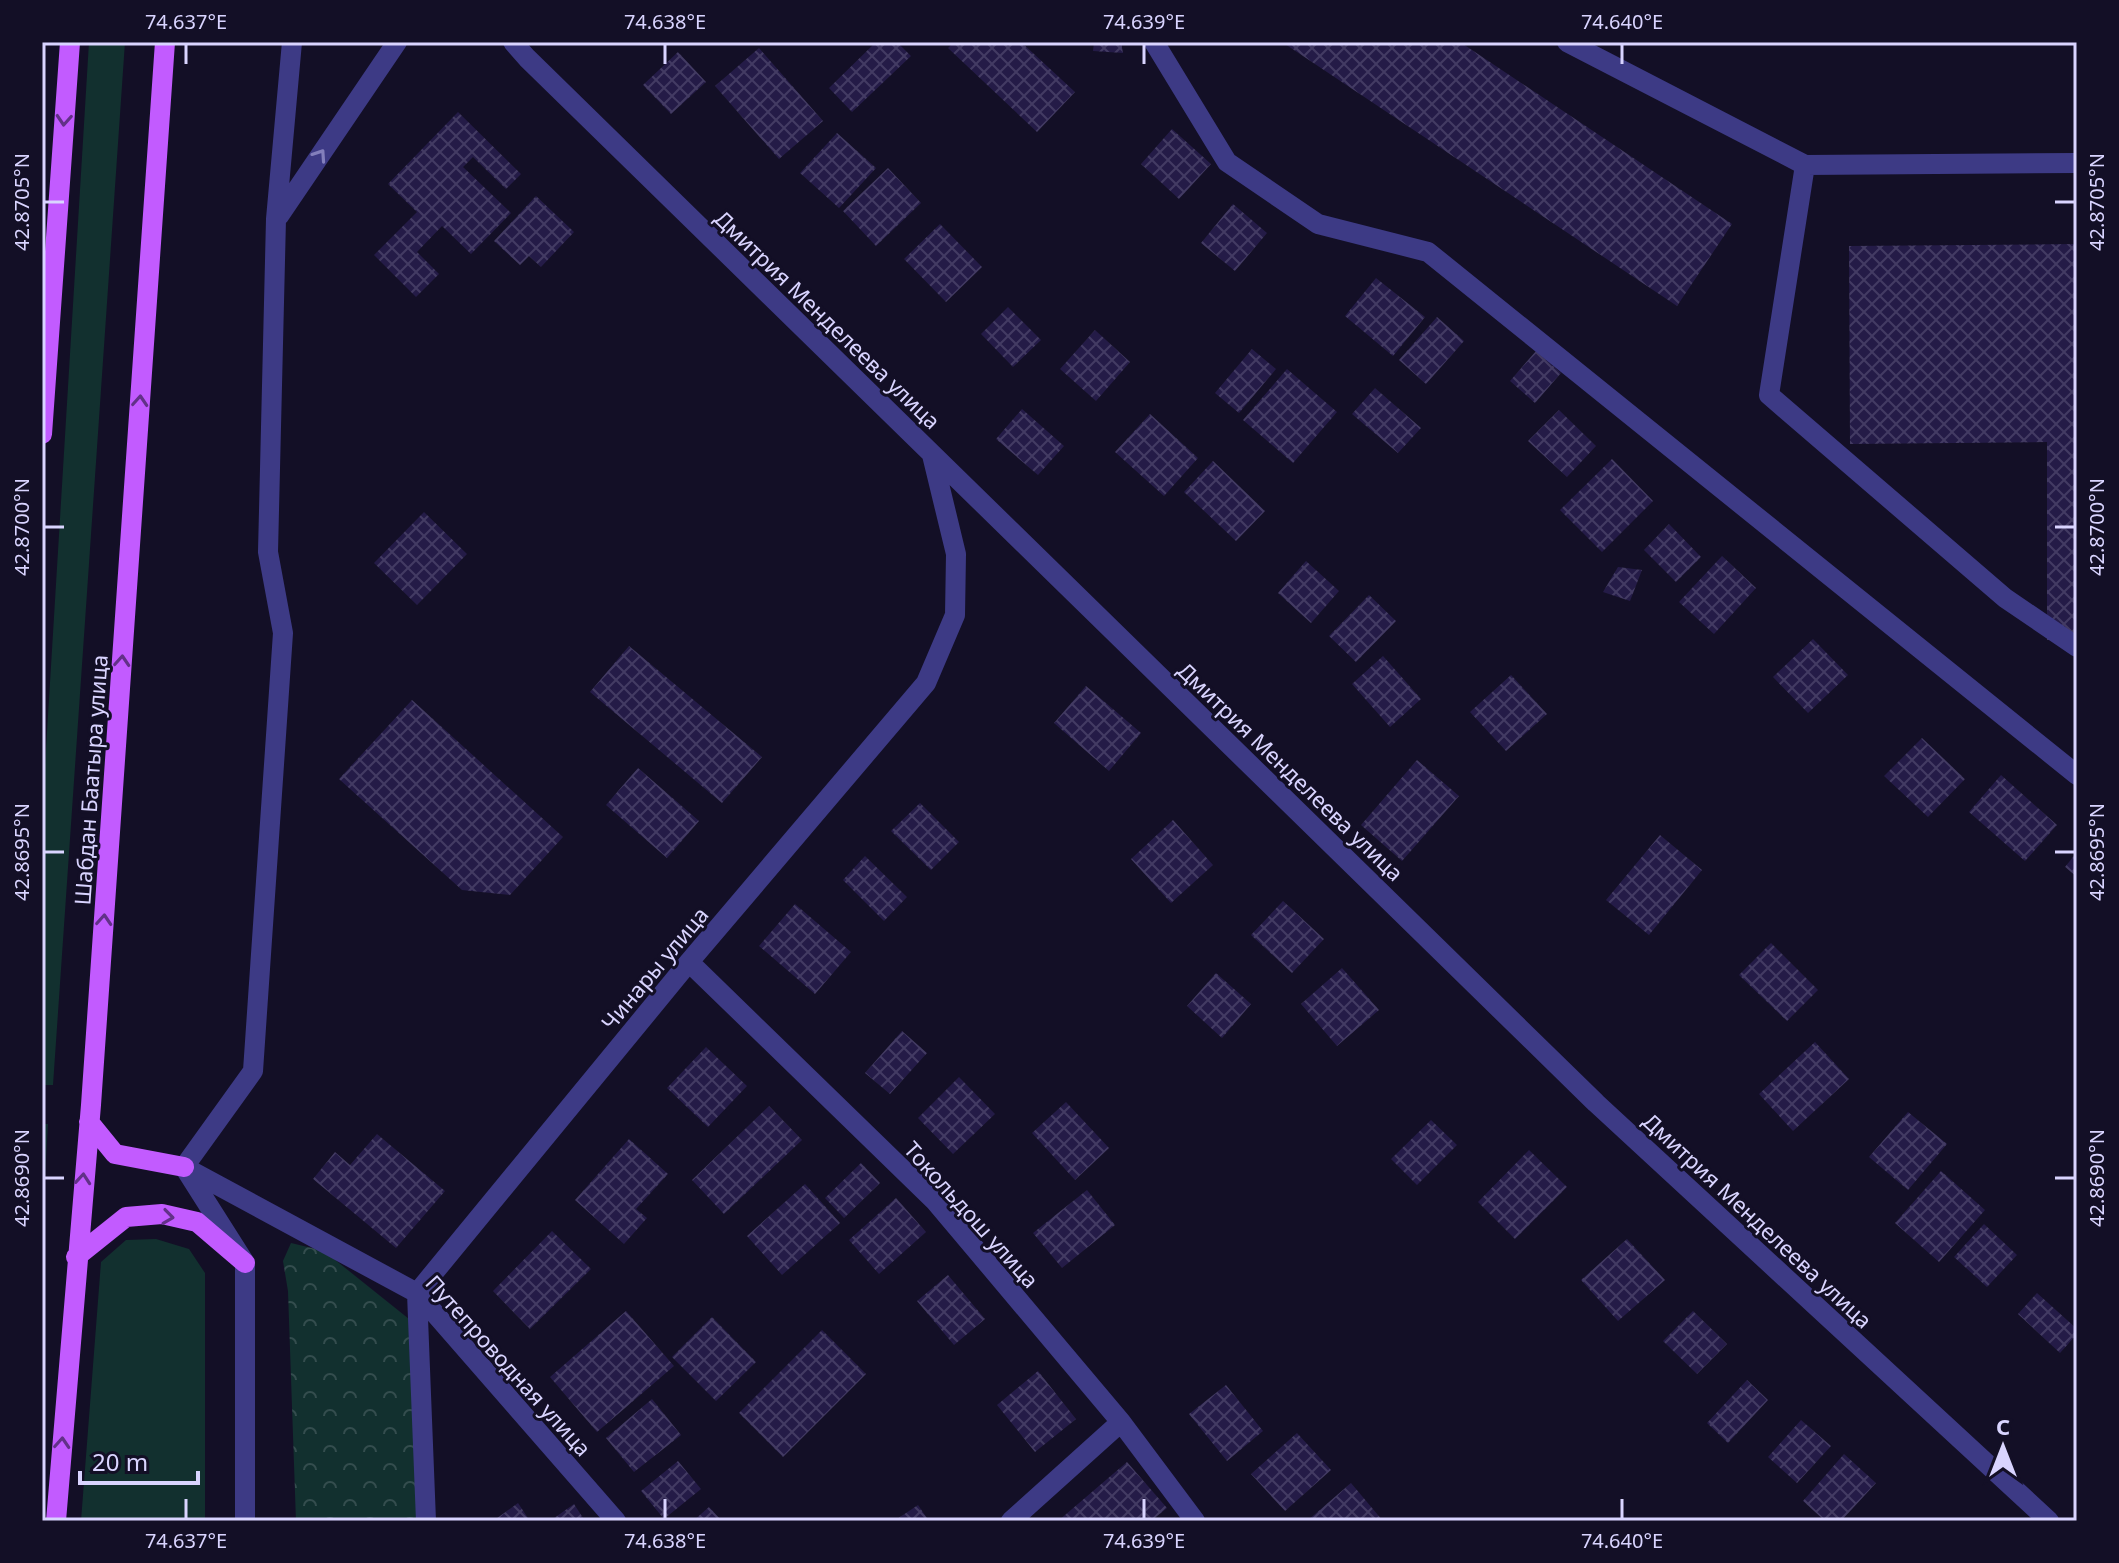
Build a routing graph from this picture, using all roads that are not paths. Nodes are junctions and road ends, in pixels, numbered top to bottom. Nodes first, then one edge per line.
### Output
1 (70, 42) edge
2 (165, 42) edge
3 (292, 42) edge
4 (397, 42) edge
5 (513, 42) edge
6 (1154, 42) edge
7 (1567, 42) edge
8 (2077, 163) edge
9 (1805, 165) junction
10 (276, 219) junction
11 (46, 335) edge
12 (42, 434) edge
13 (932, 455) junction
14 (2077, 647) edge
15 (2077, 775) edge
16 (689, 962) junction
17 (89, 1122) junction
18 (184, 1167) junction
19 (76, 1257) junction
20 (245, 1263) junction
21 (417, 1293) junction
22 (1121, 1422) junction
23 (56, 1521) edge
24 (245, 1521) edge
25 (426, 1521) edge
26 (616, 1521) edge
27 (1011, 1521) edge
28 (1195, 1521) edge
29 (2049, 1521) edge

1 -> 11 main road
17 -> 2 main road, Шабдан Баатыра улица
3 - 10 street
10 -> 4 street
5 - 13 street, Дмитрия Менделеева улица
6 - 15 street
7 - 9 street
8 - 9 street
9 - 14 street
10 - 18 street
11 - 12 main road
13 - 16 street, Чинары улица
13 - 29 street, Дмитрия Менделеева улица
16 - 21 street, Чинары улица
16 - 22 street, Токольдош улица
17 - 18 main road
19 -> 17 main road, Шабдан Баатыра улица
18 - 20 street
18 - 21 street, Путепроводная улица
19 -> 20 main road
23 -> 19 main road, Шабдан Баатыра улица
20 - 24 street
21 - 25 street
21 - 26 street, Путепроводная улица
22 - 27 street
22 - 28 street, Токольдош улица

